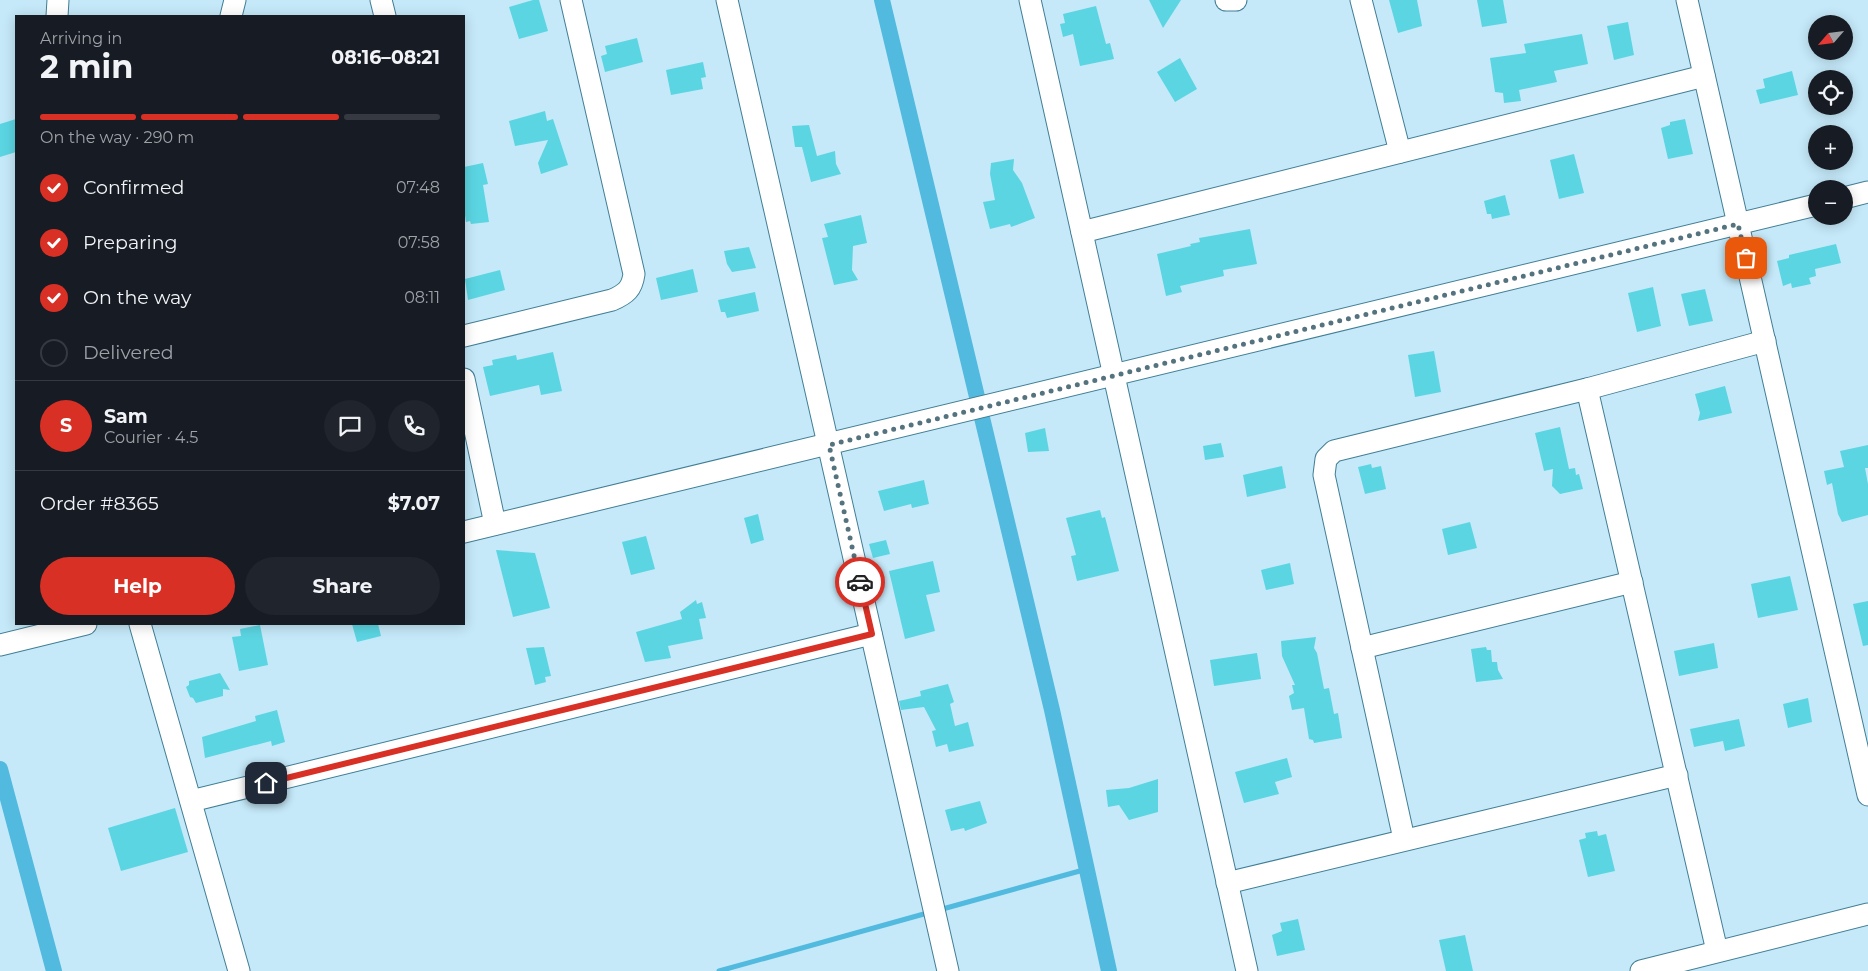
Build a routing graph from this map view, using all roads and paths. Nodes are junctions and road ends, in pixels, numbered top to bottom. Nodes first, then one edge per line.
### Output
1 (58, 0) edge
2 (235, 0) edge
3 (382, 0) edge
4 (571, 0) edge
5 (727, 0) edge
6 (1030, 0) edge
7 (1226, 0) edge
8 (1236, 0) edge
9 (1361, 0) edge
10 (1687, 0) edge
11 (57, 15) edge
12 (231, 15) edge
13 (385, 15) edge
14 (1704, 76) junction
15 (1400, 152) junction
16 (1868, 192) edge
17 (1853, 196) edge
18 (1808, 207) edge
19 (1738, 224) junction
20 (1082, 232) junction
21 (465, 336) edge
22 (1765, 341) junction
23 (1113, 375) junction
24 (465, 384) edge
25 (1587, 389) junction
26 (829, 445) junction
27 (495, 524) junction
28 (465, 532) edge
29 (1632, 582) junction
30 (82, 625) edge
31 (140, 625) edge
32 (872, 634) junction
33 (0, 645) edge
34 (1362, 648) junction
35 (1677, 775) junction
36 (1868, 795) edge
37 (191, 802) junction
38 (1404, 839) junction
39 (1227, 883) junction
40 (1868, 914) edge
41 (1717, 951) junction
42 (239, 971) edge
43 (948, 971) edge
44 (1247, 971) edge
45 (1641, 971) edge

1 - 11 street
2 - 12 street
3 - 13 street
4 - 21 street
5 - 26 street
6 - 20 street
7 - 8 street
9 - 15 street
10 - 14 street
14 - 15 street
14 - 19 street
15 - 20 street
16 - 17 street
18 - 19 street
19 - 22 street
19 - 23 street
20 - 23 street
22 - 25 street
22 - 36 street
23 - 26 street
23 - 39 street
24 - 27 street
25 - 29 street
25 - 34 street
26 - 27 street
26 - 32 street
27 - 28 street
29 - 34 street
29 - 35 street
30 - 33 street
31 - 37 street
32 - 37 street
32 - 43 street
34 - 38 street
35 - 38 street
35 - 41 street
37 - 42 street
38 - 39 street
39 - 44 street
40 - 41 street
41 - 45 street

